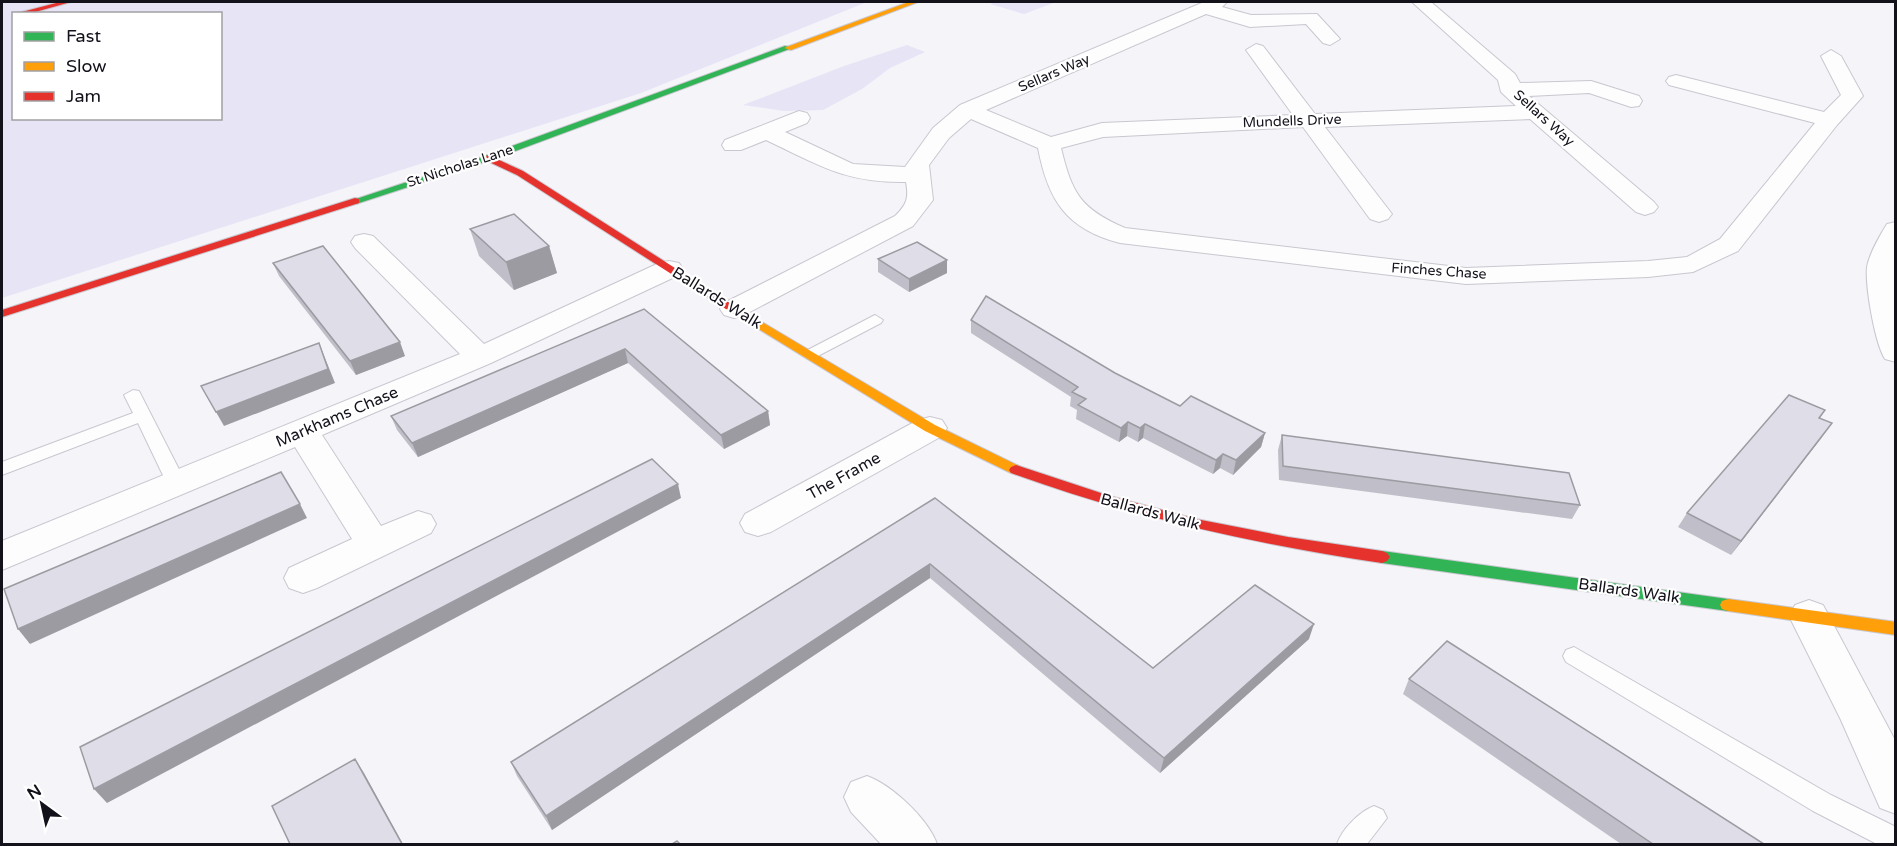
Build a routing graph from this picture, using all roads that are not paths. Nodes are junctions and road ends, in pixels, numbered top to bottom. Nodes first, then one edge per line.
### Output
1 (67, 2) edge
2 (914, 2) edge
3 (1421, 2) edge
4 (1210, 4) edge
5 (24, 12) edge
6 (1330, 39) dead end
7 (1256, 50) dead end
8 (1832, 56) dead end
9 (1676, 81) dead end
10 (1511, 90) junction
11 (1631, 101) dead end
12 (968, 110) junction
13 (1537, 112) junction
14 (799, 118) dead end
15 (1310, 120) junction
16 (1829, 120) junction
17 (768, 132) junction
18 (1049, 144) junction
19 (733, 145) dead end
20 (488, 158) junction
21 (917, 174) junction
22 (1645, 207) dead end
23 (1379, 214) dead end
24 (1896, 230) edge
25 (364, 242) dead end
26 (669, 269) junction
27 (734, 309) junction
28 (2, 314) edge
29 (875, 320) dead end
30 (1896, 353) edge
31 (808, 354) junction
32 (480, 357) junction
33 (133, 395) dead end
34 (142, 415) junction
35 (930, 428) junction
36 (302, 431) junction
37 (2, 469) edge
38 (177, 485) junction
39 (758, 523) dead end
40 (418, 524) dead end
41 (374, 544) junction
42 (2, 556) edge
43 (303, 578) dead end
44 (1809, 616) junction
45 (1896, 629) edge
46 (1574, 656) dead end
47 (1896, 793) edge
48 (867, 797) dead end
49 (1374, 818) dead end
50 (1896, 841) edge
51 (914, 844) edge
52 (1350, 844) edge

1 - 5 street
2 - 20 street, St Nicholas Lane
3 - 10 street, Sellars Way
4 - 6 street
4 - 12 street, Sellars Way
7 - 15 street
8 - 16 street, Finches Chase
9 - 16 street
10 - 11 street
10 - 13 street, Sellars Way
12 - 18 street
12 - 21 street, Sellars Way
13 - 15 street, Mundells Drive
13 - 22 street, Sellars Way
14 - 17 street
15 - 18 street, Mundells Drive
15 - 23 street
16 - 18 street, Finches Chase
17 - 19 street
17 - 21 street
20 - 26 street, Ballards Walk
20 - 28 street, St Nicholas Lane
21 - 27 street, Sellars Way
24 - 30 street
25 - 32 street
26 - 27 street, Ballards Walk
26 - 32 street, Markhams Chase
27 - 31 street, Ballards Walk
29 - 31 lane
31 - 35 street, Ballards Walk
32 - 36 street, Markhams Chase
33 - 34 lane
34 - 37 lane
34 - 38 lane
35 - 39 street, The Frame
35 - 44 street, Ballards Walk
36 - 38 street, Markhams Chase
36 - 41 street
38 - 42 street, Markhams Chase
40 - 41 street
41 - 43 street
44 - 45 street, Ballards Walk
44 - 47 street
46 - 50 lane
48 - 51 street
49 - 52 lane

